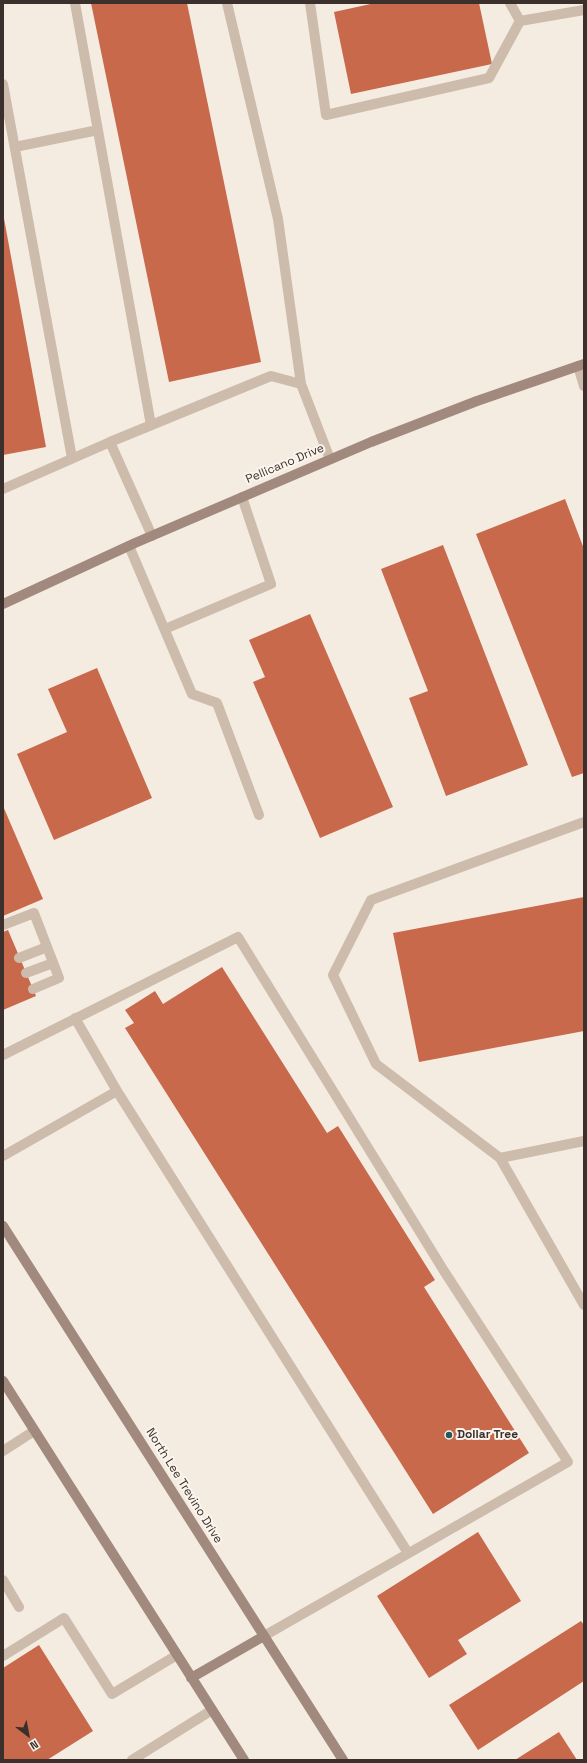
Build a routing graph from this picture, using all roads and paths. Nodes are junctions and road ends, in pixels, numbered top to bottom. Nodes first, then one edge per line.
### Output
1 (75, 3) edge
2 (227, 3) edge
3 (310, 3) edge
4 (510, 3) edge
5 (584, 10) edge
6 (520, 21) junction
7 (3, 84) edge
8 (98, 130) junction
9 (15, 147) junction
10 (581, 365) edge
11 (301, 384) junction
12 (584, 386) edge
13 (151, 425) junction
14 (110, 442) junction
15 (72, 458) junction
16 (330, 459) junction
17 (3, 489) edge
18 (242, 497) junction
19 (152, 536) junction
20 (129, 546) junction
21 (3, 604) edge
22 (165, 629) junction
23 (259, 815) dead end
24 (584, 822) edge
25 (3, 925) edge
26 (47, 947) junction
27 (19, 958) dead end
28 (53, 963) junction
29 (26, 973) dead end
30 (32, 989) dead end
31 (75, 1018) junction
32 (3, 1055) edge
33 (117, 1092) junction
34 (584, 1141) edge
35 (3, 1156) edge
36 (500, 1158) junction
37 (3, 1226) edge
38 (584, 1305) edge
39 (3, 1382) edge
40 (34, 1431) junction
41 (3, 1451) edge
42 (408, 1553) junction
43 (3, 1580) edge
44 (19, 1607) dead end
45 (264, 1636) junction
46 (177, 1655) junction
47 (3, 1656) edge
48 (191, 1678) junction
49 (212, 1710) junction
50 (143, 1757) edge
51 (132, 1760) edge
52 (244, 1760) edge
53 (343, 1760) edge

1 - 8 lane
2 - 11 lane
3 - 6 lane
4 - 6 lane
5 - 6 lane
7 - 9 lane
8 - 9 lane
8 - 13 lane
9 - 15 lane
10 - 12 lane
10 - 16 main road, Pellicano Drive
11 - 13 lane
11 - 16 lane
13 - 14 lane
14 - 15 lane
14 - 19 lane
15 - 17 lane
16 - 18 main road, Pellicano Drive
18 - 19 main road, Pellicano Drive
18 - 22 lane
19 - 20 main road, Pellicano Drive
20 - 21 main road, Pellicano Drive
20 - 22 lane
22 - 23 lane
24 - 36 lane
25 - 26 lane
26 - 27 lane
26 - 28 lane
28 - 29 lane
28 - 30 lane
31 - 32 lane
31 - 33 lane
31 - 42 lane
33 - 35 lane
33 - 42 lane
34 - 36 lane
36 - 38 lane
37 - 45 main road, North Lee Trevino Drive
39 - 40 main road
40 - 41 lane
40 - 46 main road
42 - 45 lane
43 - 44 lane
45 - 48 main road
45 - 53 main road, North Lee Trevino Drive
46 - 47 lane
46 - 48 main road
48 - 49 main road
49 - 50 lane
49 - 52 main road
50 - 51 lane

